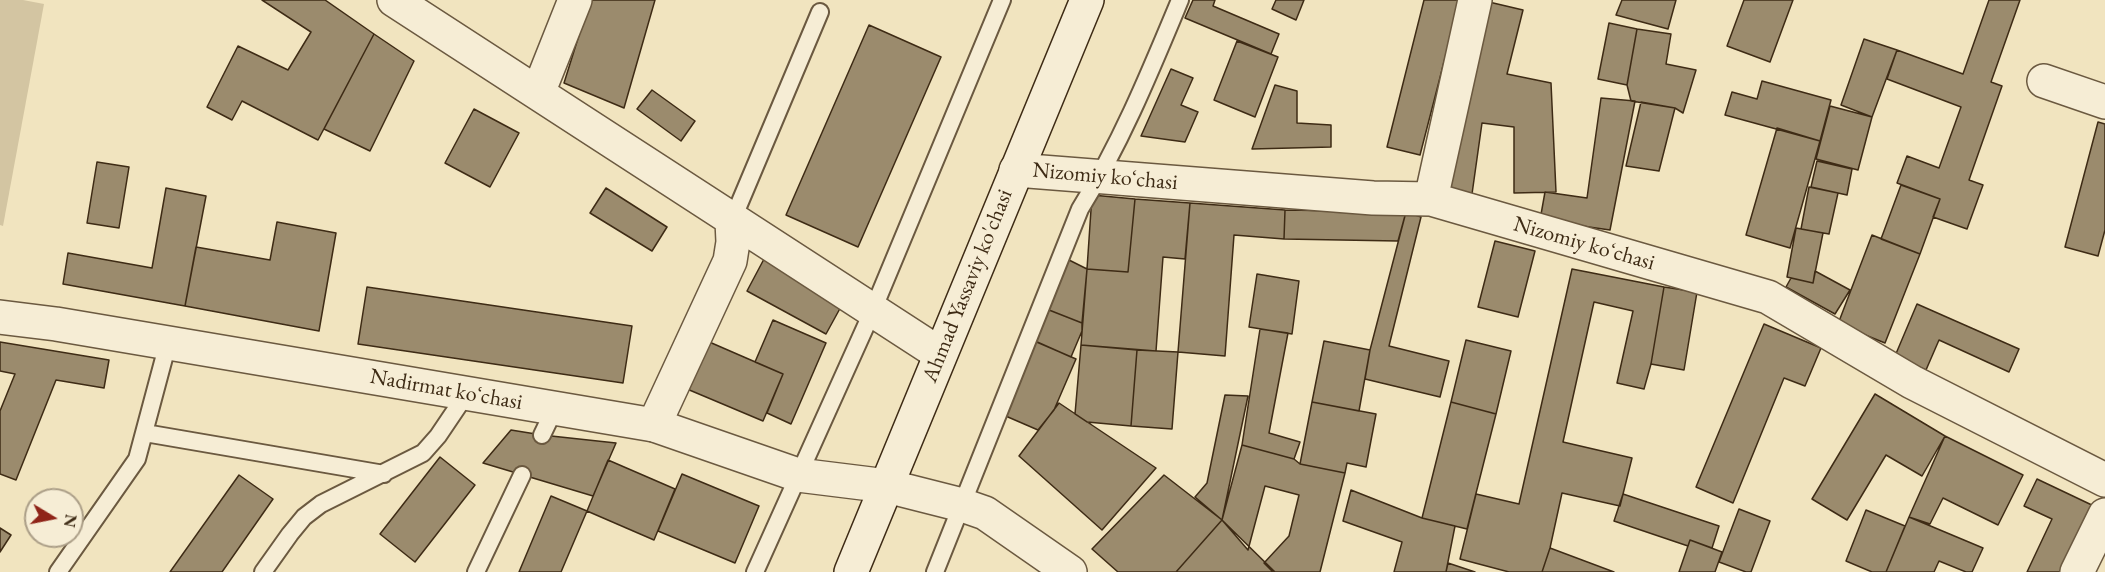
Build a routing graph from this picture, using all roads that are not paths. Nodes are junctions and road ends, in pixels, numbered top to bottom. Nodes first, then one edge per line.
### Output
1 (394, 0) edge
2 (575, 0) edge
3 (1002, 0) edge
4 (1087, 0) edge
5 (1180, 0) edge
6 (1475, 0) edge
7 (820, 12) dead end
8 (2044, 81) dead end
9 (538, 93) junction
10 (2105, 102) edge
11 (1016, 170) junction
12 (1100, 177) junction
13 (1431, 199) junction
14 (732, 221) junction
15 (873, 310) junction
16 (0, 317) edge
17 (168, 343) junction
18 (940, 354) junction
19 (467, 393) junction
20 (654, 425) junction
21 (145, 433) junction
22 (384, 474) junction
23 (522, 475) dead end
24 (798, 475) junction
25 (2105, 480) edge
26 (887, 486) junction
27 (963, 505) junction
28 (2105, 515) edge
29 (58, 572) edge
30 (263, 572) edge
31 (476, 572) edge
32 (755, 572) edge
33 (851, 572) edge
34 (935, 572) edge
35 (1070, 572) edge
36 (2077, 572) edge

1 - 9 street
2 - 9 street
3 - 15 lane
4 - 11 street, Ahmad Yassaviy ko'chasi
5 - 12 lane
6 - 13 street
7 - 14 lane
8 - 10 street
9 - 14 street
11 - 12 street, Nizomiy koʻchasi
11 - 18 street, Ahmad Yassaviy ko'chasi
12 - 13 street, Nizomiy koʻchasi
12 - 27 lane
13 - 25 street, Nizomiy koʻchasi
14 - 15 street
14 - 20 street
15 - 18 street
15 - 24 lane
16 - 17 street, Nadirmat koʻchasi
17 - 19 street, Nadirmat koʻchasi
17 - 21 lane
18 - 26 street, Ahmad Yassaviy ko'chasi
19 - 20 street, Nadirmat koʻchasi
19 - 22 lane
20 - 24 street, Nadirmat koʻchasi
21 - 22 lane
21 - 29 lane
22 - 30 lane
23 - 31 lane
24 - 26 street, Nadirmat koʻchasi
24 - 32 lane
26 - 27 street, Nadirmat koʻchasi
26 - 33 street, Ahmad Yassaviy ko'chasi
27 - 34 lane
27 - 35 street, Nadirmat koʻchasi
28 - 36 street

